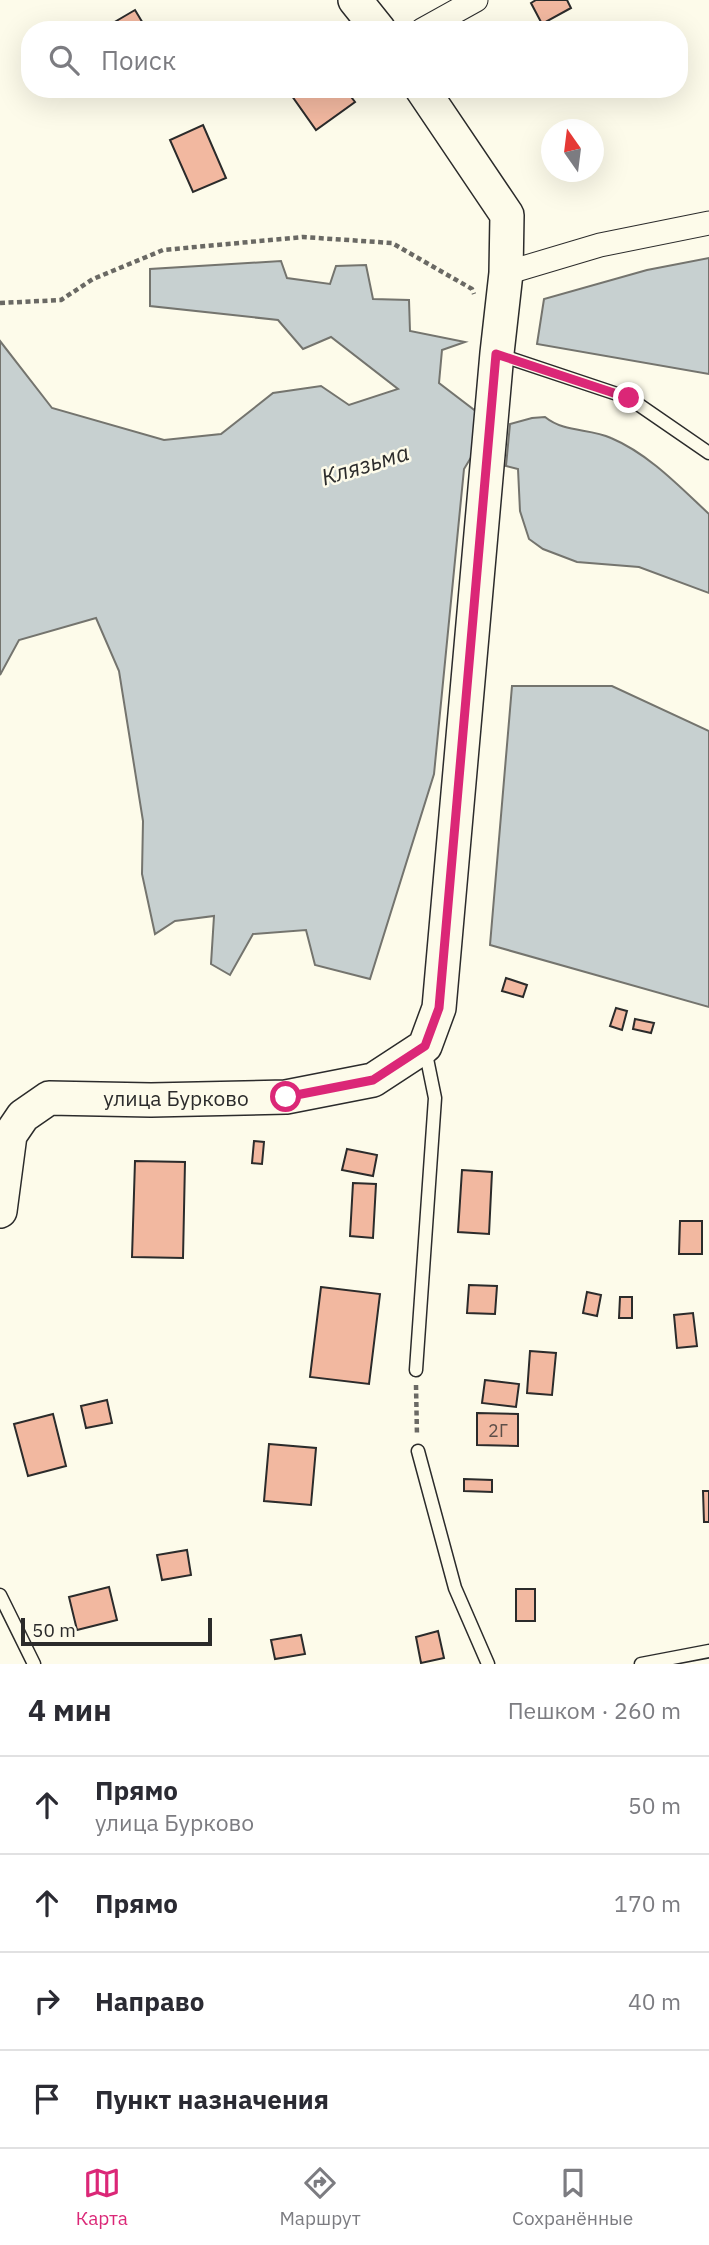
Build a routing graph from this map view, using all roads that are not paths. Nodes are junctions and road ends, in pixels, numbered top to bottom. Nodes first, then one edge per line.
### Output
1 (355, 0) edge
2 (476, 0) edge
3 (372, 21) edge
4 (438, 21) edge
5 (428, 98) edge
6 (709, 223) edge
7 (506, 273) junction
8 (496, 354) junction
9 (709, 453) edge
10 (425, 1046) junction
11 (0, 1211) edge
12 (416, 1370) road end
13 (418, 1451) road end
14 (0, 1595) edge
15 (709, 1651) edge
16 (34, 1664) edge
17 (488, 1664) edge
18 (641, 1664) edge

1 - 3 street
2 - 4 street
5 - 7 street
6 - 7 street
7 - 8 street
8 - 9 lane
8 - 10 street
10 - 11 street, улица Бурково
10 - 12 lane
13 - 17 lane
14 - 16 lane
15 - 18 lane

